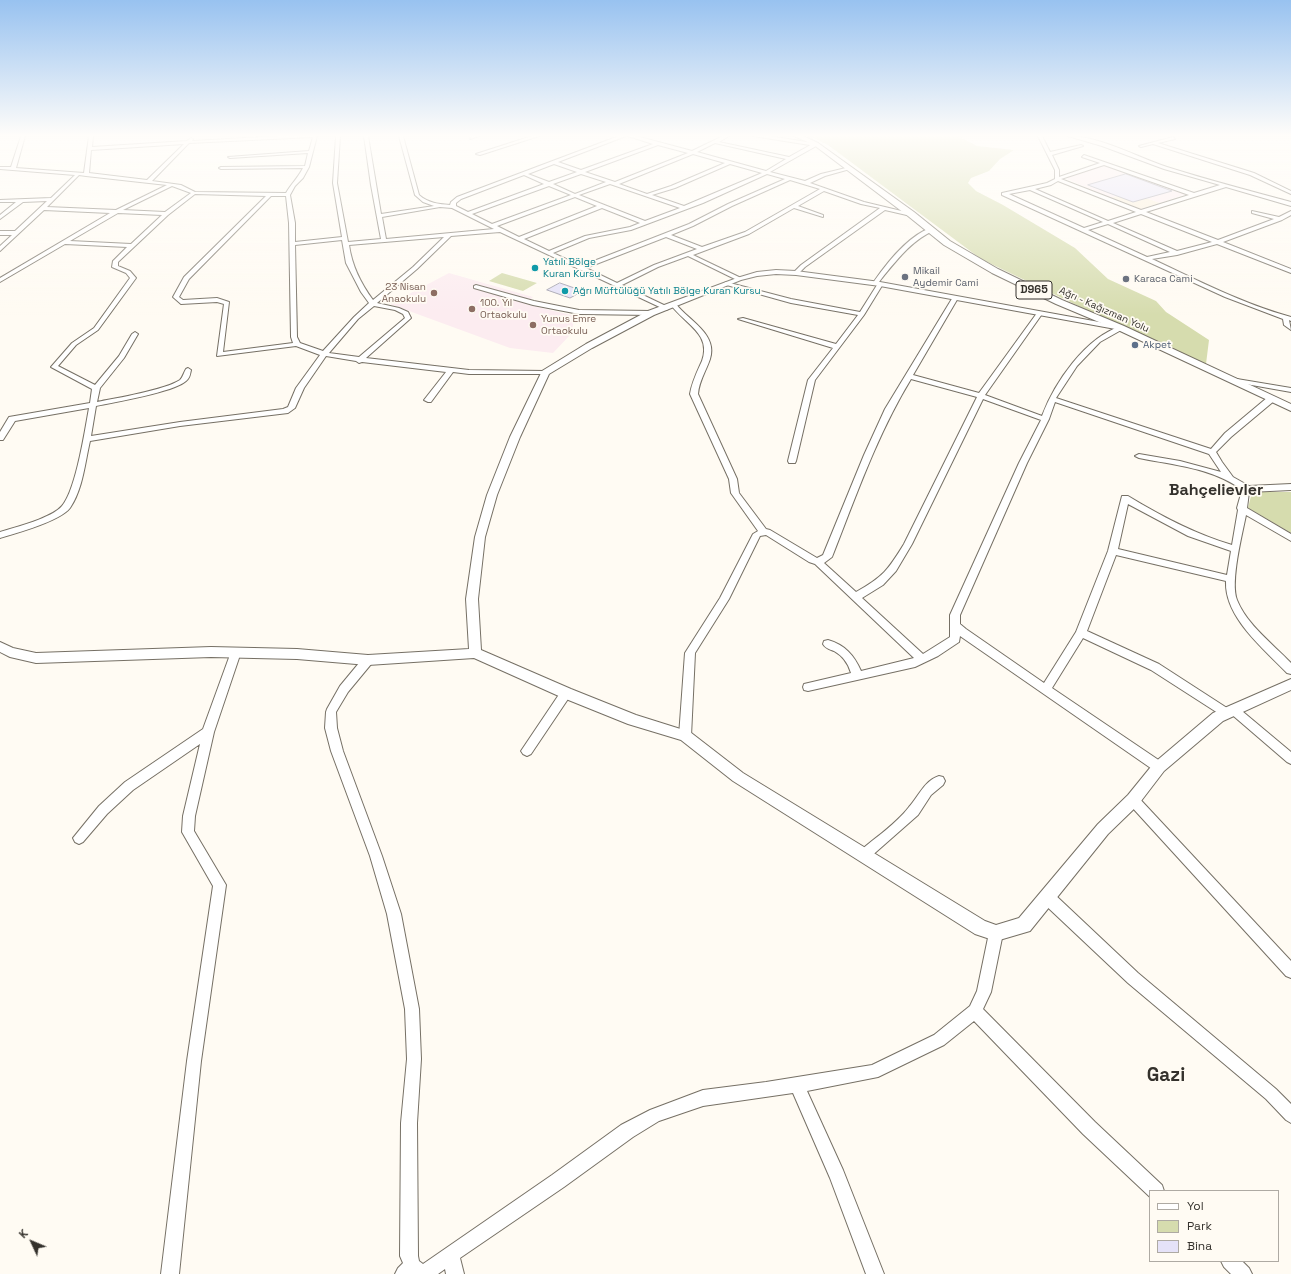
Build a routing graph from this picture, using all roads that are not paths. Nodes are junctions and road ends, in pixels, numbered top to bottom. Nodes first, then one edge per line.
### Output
1 (57, 195) edge
2 (150, 195) edge
3 (191, 195) edge
4 (255, 195) edge
5 (279, 195) edge
6 (288, 195) edge
7 (337, 195) edge
8 (376, 195) edge
9 (417, 195) edge
10 (466, 195) edge
11 (521, 195) edge
12 (573, 195) edge
13 (575, 195) edge
14 (649, 195) edge
15 (715, 195) edge
16 (753, 195) edge
17 (813, 195) edge
18 (839, 195) edge
19 (886, 195) edge
20 (1007, 195) edge
21 (1047, 195) edge
22 (1099, 195) edge
23 (1193, 195) edge
24 (1260, 195) edge
25 (269, 196) junction
26 (53, 199) junction
27 (22, 200) junction
28 (0, 201) edge
29 (1291, 204) edge
30 (442, 206) junction
31 (602, 206) junction
32 (793, 206) junction
33 (453, 207) junction
34 (42, 208) junction
35 (684, 208) junction
36 (884, 208) junction
37 (118, 211) junction
38 (1254, 212) dead end
39 (1143, 213) junction
40 (1291, 213) edge
41 (166, 214) junction
42 (469, 214) junction
43 (911, 214) junction
44 (379, 216) junction
45 (821, 216) dead end
46 (0, 217) edge
47 (1280, 219) junction
48 (645, 223) junction
49 (1109, 223) junction
50 (492, 226) junction
51 (501, 230) junction
52 (931, 230) junction
53 (1084, 230) junction
54 (0, 233) edge
55 (15, 233) junction
56 (449, 235) junction
57 (667, 235) junction
58 (384, 240) junction
59 (519, 240) junction
60 (346, 241) junction
61 (63, 242) junction
62 (1218, 242) junction
63 (292, 244) junction
64 (133, 246) junction
65 (0, 248) edge
66 (701, 250) junction
67 (548, 253) junction
68 (1177, 253) junction
69 (687, 254) junction
70 (1146, 259) junction
71 (581, 268) junction
72 (1291, 270) edge
73 (796, 273) junction
74 (739, 279) junction
75 (0, 280) edge
76 (878, 283) junction
77 (726, 284) junction
78 (617, 285) junction
79 (476, 287) dead end
80 (955, 298) junction
81 (373, 304) junction
82 (670, 306) junction
83 (651, 313) junction
84 (862, 314) junction
85 (1039, 314) junction
86 (741, 319) dead end
87 (1288, 319) edge
88 (1121, 328) junction
89 (1291, 328) edge
90 (134, 334) dead end
91 (297, 344) junction
92 (837, 347) junction
93 (324, 354) junction
94 (359, 361) junction
95 (188, 370) dead end
96 (451, 370) junction
97 (545, 373) junction
98 (909, 376) junction
99 (1227, 379) junction
100 (96, 388) junction
101 (1291, 390) edge
102 (981, 396) junction
103 (1052, 399) junction
104 (1271, 399) junction
105 (428, 400) dead end
106 (93, 405) junction
107 (1291, 408) edge
108 (1045, 419) junction
109 (0, 438) edge
110 (88, 439) junction
111 (1212, 452) junction
112 (1139, 456) dead end
113 (792, 461) dead end
114 (1230, 478) junction
115 (1291, 487) edge
116 (1247, 489) junction
117 (1241, 508) junction
118 (763, 532) junction
119 (0, 535) edge
120 (1291, 538) edge
121 (1235, 549) junction
122 (1113, 551) junction
123 (818, 562) junction
124 (1230, 579) junction
125 (856, 597) junction
126 (955, 625) junction
127 (1082, 633) junction
128 (828, 644) dead end
129 (0, 647) edge
130 (236, 652) junction
131 (474, 653) junction
132 (922, 659) junction
133 (368, 660) junction
134 (1291, 670) edge
135 (857, 675) junction
136 (1291, 684) edge
137 (808, 687) dead end
138 (1045, 690) junction
139 (566, 693) junction
140 (1228, 711) junction
141 (208, 732) junction
142 (685, 736) junction
143 (527, 751) dead end
144 (1291, 758) edge
145 (1159, 767) junction
146 (939, 781) dead end
147 (1133, 800) junction
148 (79, 838) dead end
149 (864, 855) junction
150 (1047, 897) junction
151 (996, 933) junction
152 (1289, 965) edge
153 (975, 1012) junction
154 (797, 1085) junction
155 (1291, 1115) edge
156 (1155, 1190) edge
157 (451, 1255) junction
158 (1231, 1262) edge
159 (415, 1272) edge
160 (170, 1274) edge
161 (454, 1274) edge
162 (875, 1274) edge
163 (1243, 1274) edge

1 - 26 street
2 - 37 street
3 - 41 street
4 - 25 street
5 - 25 street
6 - 63 street
7 - 60 street
8 - 44 street
9 - 30 street
10 - 33 street
11 - 42 street
12 - 50 street
13 - 31 street
14 - 35 street
15 - 35 street
16 - 57 street
17 - 32 street
18 - 36 street
19 - 43 main road, Ağrı - Kağızman Yolu / D965
20 - 53 street
21 - 49 street
22 - 39 street
23 - 39 street
24 - 29 street
25 - 91 street
26 - 27 street
26 - 34 street
27 - 28 street
27 - 46 street
30 - 33 street
30 - 44 street
31 - 48 street
31 - 59 street
32 - 45 street
32 - 66 street
33 - 42 street
34 - 37 street
34 - 55 street
35 - 48 street
36 - 43 street
36 - 73 street
37 - 41 street
37 - 61 street
38 - 47 street
39 - 49 street
39 - 62 street
40 - 47 street
41 - 64 street
42 - 50 street
43 - 52 main road, Ağrı - Kağızman Yolu / D965
44 - 58 street
47 - 62 street
48 - 67 street
49 - 53 street
49 - 68 street
50 - 51 street
51 - 56 street
51 - 59 street
52 - 76 street
52 - 88 main road, Ağrı - Kağızman Yolu / D965
53 - 70 street
54 - 55 street
55 - 65 street
56 - 58 street
56 - 81 street
57 - 66 street
57 - 71 street
58 - 60 street
59 - 67 street
60 - 63 street
60 - 81 street
61 - 64 street
61 - 75 street
62 - 68 street
62 - 72 street
63 - 91 street
64 - 100 street
66 - 69 street
67 - 71 street
68 - 70 street
69 - 74 street
69 - 78 street
70 - 87 street
71 - 78 street
73 - 74 street
73 - 76 street
74 - 77 street
76 - 80 street
76 - 84 street
77 - 82 street
77 - 84 street
78 - 82 street
79 - 83 street
80 - 85 street
80 - 98 street
81 - 93 street
81 - 94 street
82 - 83 street
82 - 118 street
83 - 97 street
84 - 92 street
85 - 88 street
85 - 102 street
86 - 92 street
87 - 89 street
88 - 99 main road, Ağrı - Kağızman Yolu / D965
88 - 103 street
90 - 100 street
91 - 93 street
92 - 113 street
93 - 94 street
93 - 110 street
94 - 96 street
95 - 106 street
96 - 97 street
96 - 105 street
97 - 131 street
98 - 102 street
98 - 123 street
99 - 101 street
99 - 104 main road, Ağrı - Kağızman Yolu / D965
100 - 106 street
102 - 108 street
102 - 125 street
103 - 108 street
103 - 111 street
104 - 107 main road, Ağrı - Kağızman Yolu / D965
104 - 111 street
106 - 109 street
106 - 110 street
108 - 126 street
110 - 119 street
111 - 114 street
112 - 114 street
114 - 116 street
115 - 116 street
116 - 117 street
117 - 120 street
117 - 121 street
118 - 123 street
118 - 142 street
121 - 122 street
121 - 124 street
122 - 124 street
122 - 127 street
123 - 125 street
124 - 134 street
125 - 132 street
126 - 132 street
126 - 138 street
127 - 138 street
127 - 140 street
128 - 135 street
129 - 130 street
130 - 133 street
130 - 141 street
131 - 133 street
131 - 139 street
132 - 135 street
133 - 159 street
135 - 137 street
136 - 140 street
138 - 145 street
139 - 142 street
139 - 143 street
140 - 144 street
140 - 145 street
141 - 148 street
141 - 160 street
142 - 149 street
145 - 147 street
146 - 149 street
147 - 150 street
147 - 152 street
149 - 151 street
150 - 151 street
150 - 155 street
151 - 153 street
153 - 154 street
153 - 156 street
154 - 157 street
154 - 162 street
157 - 159 street
157 - 161 street
158 - 163 street

